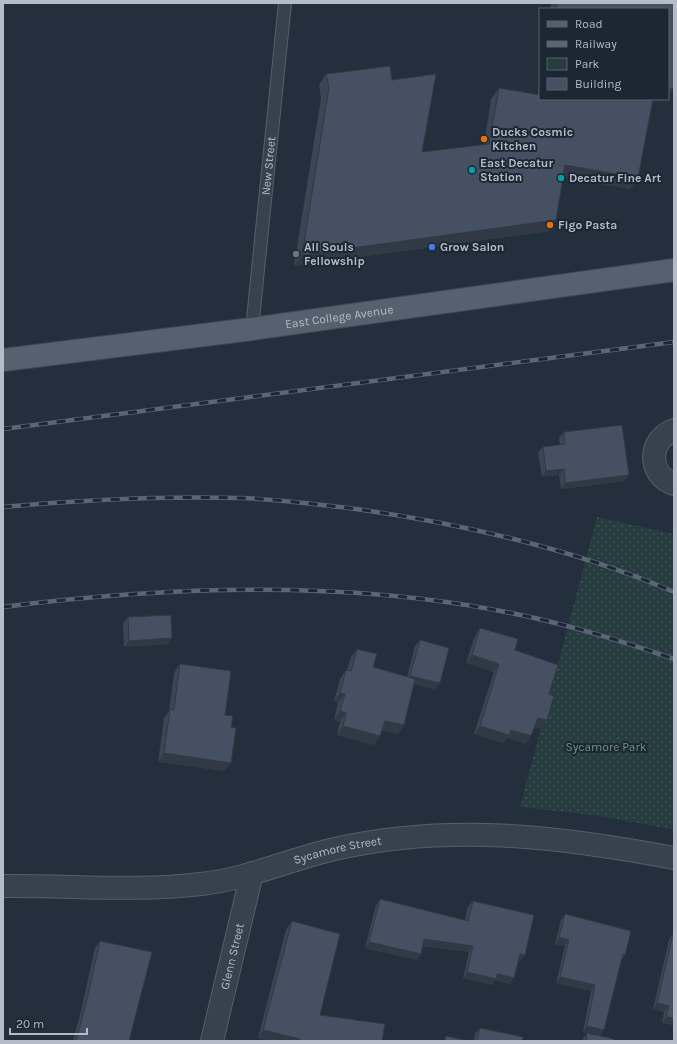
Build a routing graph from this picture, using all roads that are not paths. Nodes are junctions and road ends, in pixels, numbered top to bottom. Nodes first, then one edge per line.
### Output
1 (285, 3) edge
2 (674, 270) edge
3 (252, 329) junction
4 (3, 360) edge
5 (674, 430) edge
6 (674, 484) edge
7 (674, 858) edge
8 (252, 873) junction
9 (3, 886) edge
10 (212, 1041) edge

1 - 3 lane, New Street
2 - 3 main road, East College Avenue
3 - 4 main road, East College Avenue
5 - 6 street
7 - 8 street, Sycamore Street
8 - 9 street, Sycamore Street
8 - 10 street, Glenn Street

